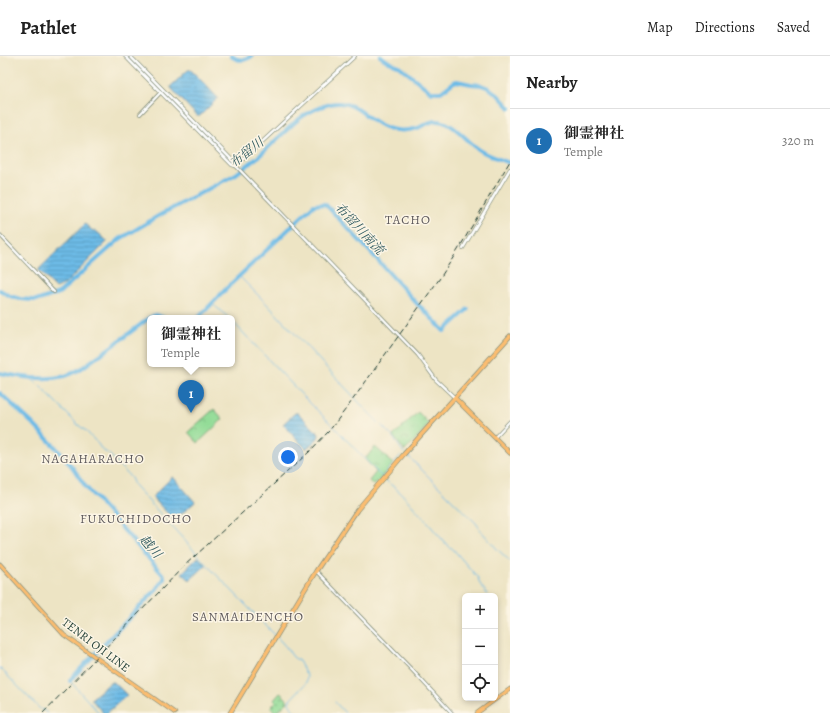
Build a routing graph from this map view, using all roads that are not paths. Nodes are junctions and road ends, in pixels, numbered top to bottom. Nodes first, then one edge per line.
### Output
1 (125, 56) edge
2 (130, 56) edge
3 (355, 56) edge
4 (161, 92) junction
5 (140, 114) dead end
6 (237, 167) junction
7 (510, 169) edge
8 (0, 235) edge
9 (463, 248) dead end
10 (54, 292) dead end
11 (510, 336) edge
12 (455, 398) junction
13 (510, 421) edge
14 (495, 437) junction
15 (510, 453) edge
16 (0, 564) edge
17 (316, 571) junction
18 (510, 689) edge
19 (175, 713) edge
20 (230, 713) edge
21 (452, 713) edge
22 (477, 713) edge

1 - 4 street
2 - 6 street
3 - 6 street
4 - 5 street
4 - 6 street
6 - 12 street
7 - 9 street
8 - 10 street
11 - 12 highway
12 - 14 highway
12 - 17 highway
13 - 14 street
14 - 15 highway
16 - 19 main road, TENRI OJI LINE
17 - 20 highway
17 - 21 street
18 - 22 main road

